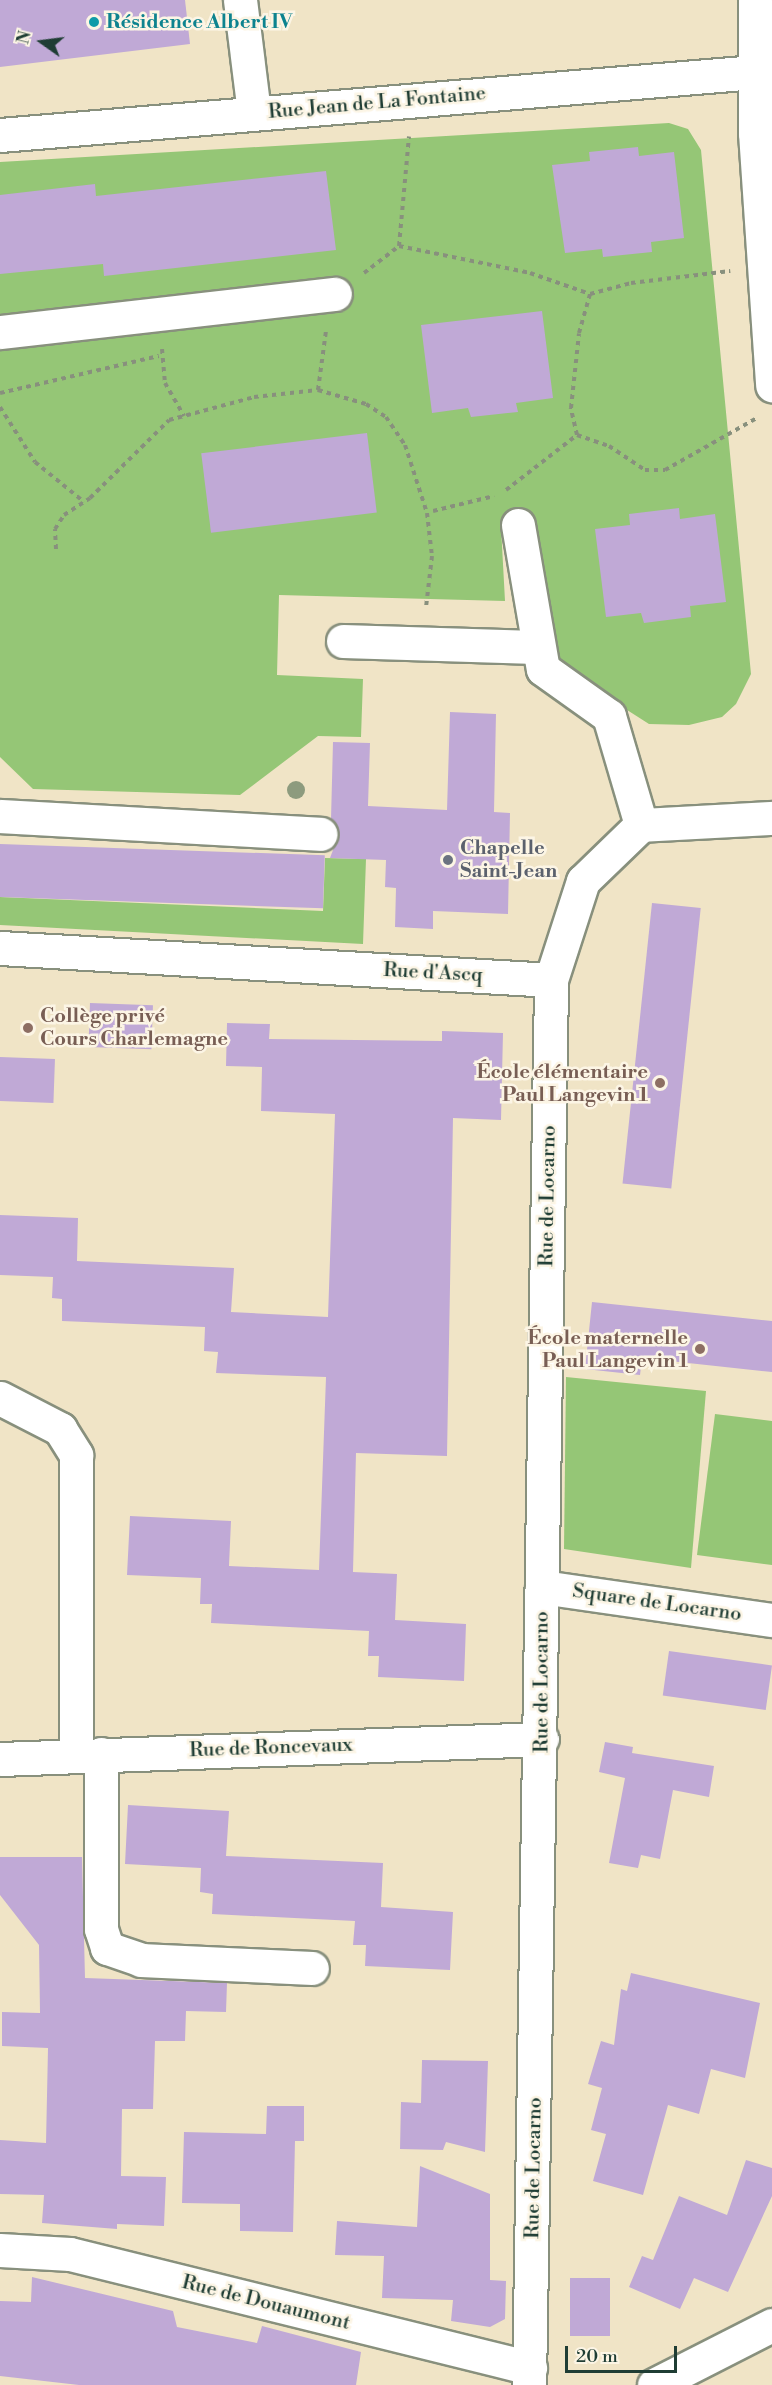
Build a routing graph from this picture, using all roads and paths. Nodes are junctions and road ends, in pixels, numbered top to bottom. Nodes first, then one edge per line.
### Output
1 (240, 0) edge
2 (259, 0) edge
3 (755, 0) edge
4 (755, 72) junction
5 (413, 100) junction
6 (265, 111) junction
7 (0, 135) edge
8 (399, 246) junction
9 (764, 267) junction
10 (330, 294) junction
11 (590, 294) junction
12 (177, 312) junction
13 (0, 332) edge
14 (159, 356) junction
15 (318, 390) junction
16 (0, 393) edge
17 (767, 400) edge
18 (0, 407) edge
19 (184, 416) junction
20 (577, 435) junction
21 (84, 502) junction
22 (433, 511) dead end
23 (518, 525) dead end
24 (56, 549) dead end
25 (343, 641) dead end
26 (421, 644) junction
27 (535, 647) junction
28 (0, 790) edge
29 (10, 816) edge
30 (772, 818) edge
31 (641, 825) junction
32 (320, 834) dead end
33 (0, 948) edge
34 (551, 980) junction
35 (0, 1398) edge
36 (542, 1587) junction
37 (772, 1620) edge
38 (542, 1739) junction
39 (88, 1755) junction
40 (0, 1759) edge
41 (312, 1968) dead end
42 (0, 2250) edge
43 (772, 2325) edge
44 (529, 2377) edge
45 (654, 2385) edge

1 - 6 street
2 - 6 street
3 - 4 street
4 - 5 street, Rue Jean de La Fontaine
4 - 9 street
5 - 6 street, Rue Jean de La Fontaine
5 - 8 path
6 - 7 street, Rue Jean de La Fontaine
8 - 10 path
8 - 11 path
9 - 11 path
9 - 17 street
10 - 12 street
10 - 15 path
11 - 20 path
12 - 13 street
12 - 14 path
14 - 16 path
14 - 19 path
15 - 19 path
15 - 26 path
17 - 20 path
18 - 21 path
19 - 21 path
20 - 22 path
21 - 24 path
23 - 27 street
25 - 26 street
26 - 27 street
27 - 31 street
28 - 29 street
29 - 32 street
30 - 31 street
31 - 34 street
33 - 34 street, Rue d'Ascq
34 - 36 street, Rue de Locarno
35 - 39 street
36 - 37 street, Square de Locarno
36 - 38 street, Rue de Locarno
38 - 39 street, Rue de Roncevaux
38 - 44 street, Rue de Locarno
39 - 40 street, Rue de Roncevaux
39 - 41 street
42 - 44 street, Rue de Douaumont
43 - 45 street

